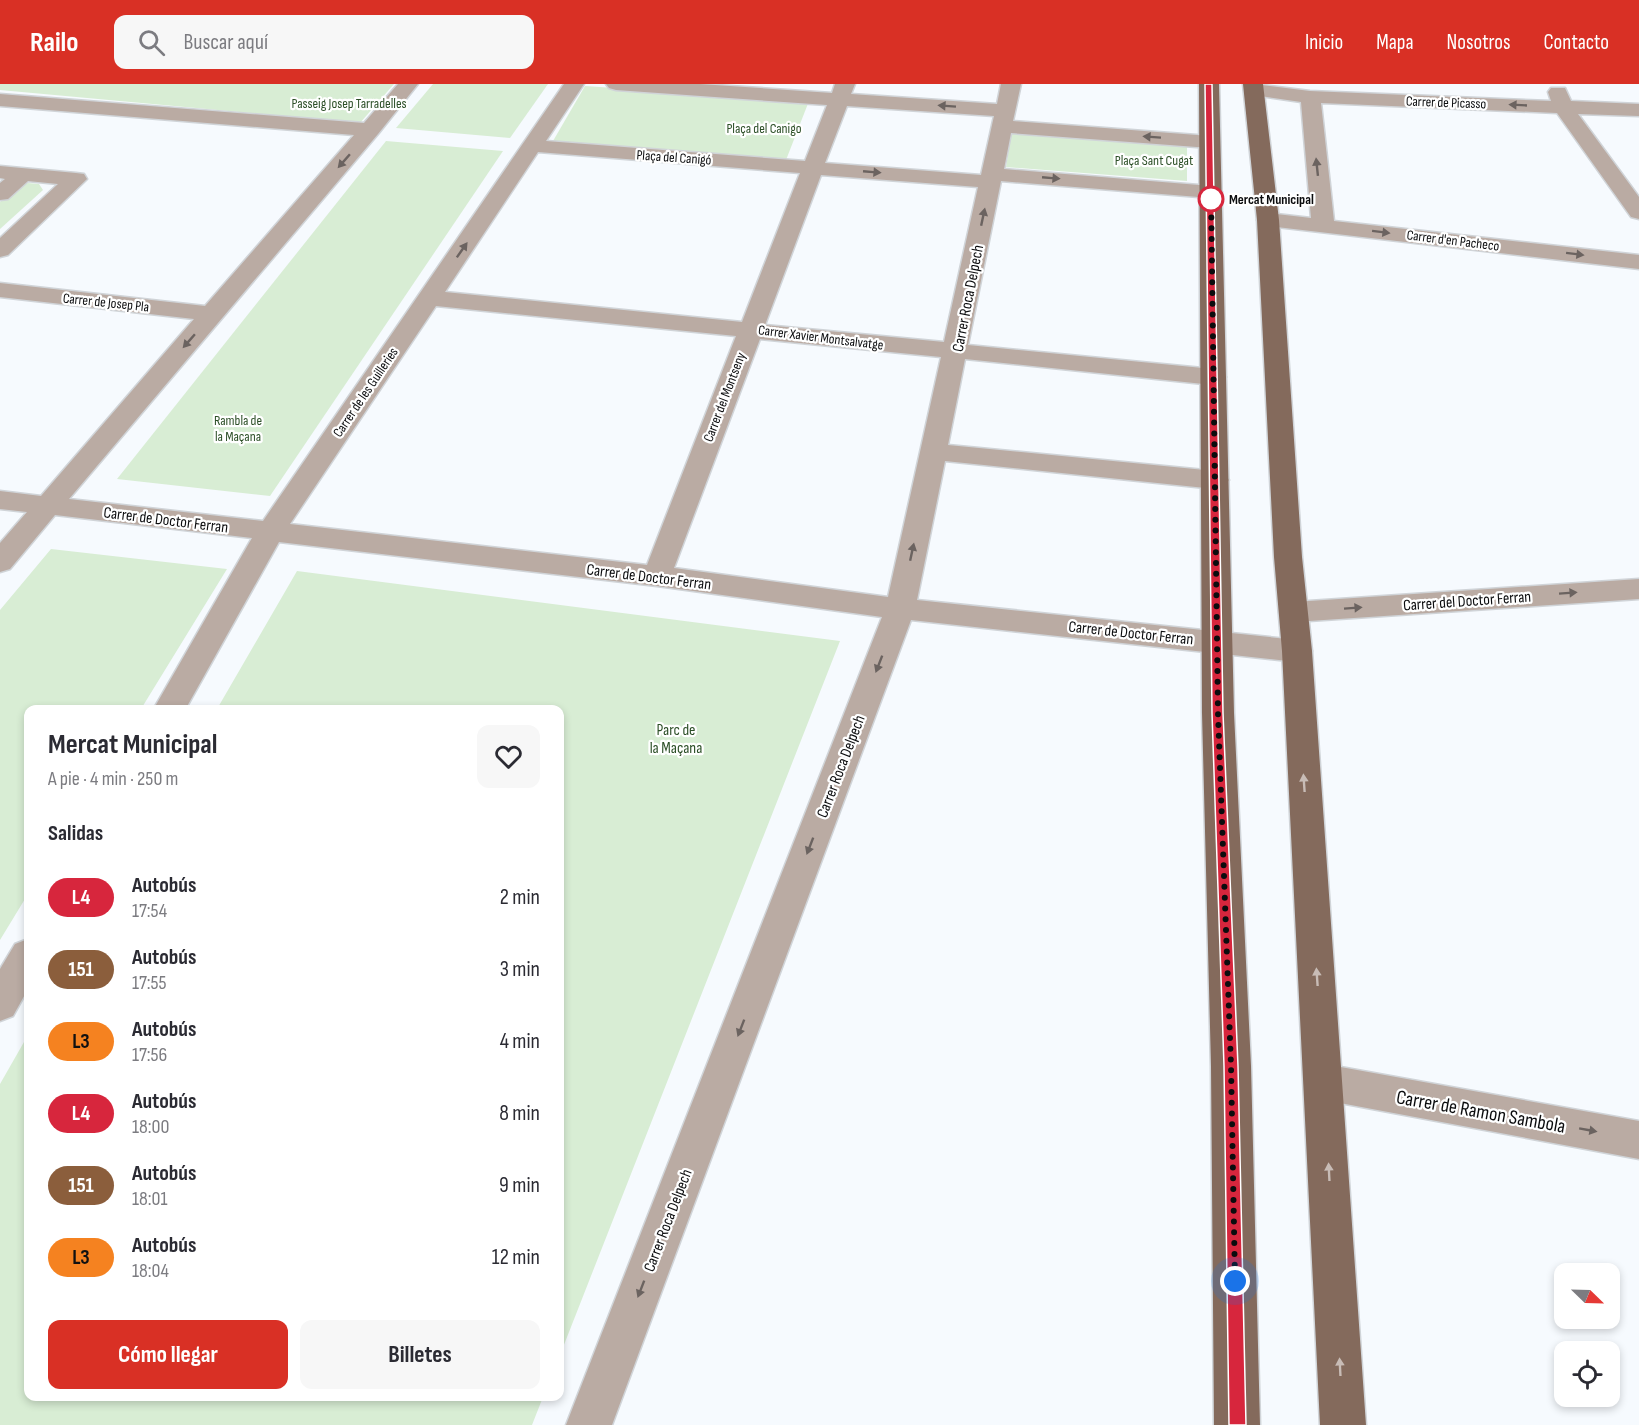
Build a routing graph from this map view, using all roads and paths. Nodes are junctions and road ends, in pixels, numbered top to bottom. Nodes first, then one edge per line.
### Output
1 (408, 84) edge
2 (574, 84) edge
3 (616, 84) edge
4 (1011, 84) edge
5 (1209, 84) edge
6 (1556, 84) edge
7 (1254, 87) edge
8 (842, 91) edge
9 (1310, 97) junction
10 (0, 100) edge
11 (1563, 107) junction
12 (1639, 110) edge
13 (1004, 119) junction
14 (371, 130) junction
15 (1210, 142) junction
16 (534, 146) junction
17 (814, 168) junction
18 (0, 172) edge
19 (23, 174) junction
20 (991, 178) junction
21 (1211, 192) junction
22 (0, 194) edge
23 (1639, 212) edge
24 (1268, 220) junction
25 (1323, 225) junction
26 (0, 250) edge
27 (1639, 262) edge
28 (0, 290) edge
29 (429, 298) junction
30 (213, 314) junction
31 (749, 329) junction
32 (956, 351) junction
33 (1213, 377) junction
34 (933, 452) junction
35 (1215, 480) junction
36 (0, 500) edge
37 (48, 506) junction
38 (271, 531) junction
39 (0, 562) edge
40 (657, 576) junction
41 (1639, 589) edge
42 (900, 609) junction
43 (1294, 612) junction
44 (1217, 641) junction
45 (1297, 651) junction
46 (172, 705) edge
47 (24, 962) edge
48 (0, 1004) edge
49 (1324, 1082) junction
50 (1639, 1140) edge
51 (589, 1425) edge
52 (1237, 1425) edge
53 (1343, 1425) edge

1 - 14 street
2 - 16 street, Carrer de les Guilleries
3 - 8 street
4 - 13 street, Carrer Roca Delpech
5 - 15 main road
6 - 11 street
7 - 9 street, Carrer de Picasso
7 - 24 main road
13 -> 8 street
8 - 17 street, Carrer del Montseny
11 -> 9 street, Carrer de Picasso
25 -> 9 street
10 - 14 street
11 - 12 street, Carrer de Picasso
11 - 23 street
15 -> 13 street
13 - 20 street, Carrer Roca Delpech
14 -> 30 street
15 - 21 main road
16 - 17 street, Plaça del Canigó
29 -> 16 street, Carrer de les Guilleries
17 -> 20 street, Plaça del Canigó
17 - 31 street, Carrer del Montseny
18 - 19 street
19 - 22 street
19 - 26 street
20 -> 21 street
32 -> 20 street, Carrer Roca Delpech
21 - 33 main road
24 - 25 street, Carrer d'en Pacheco
24 - 43 main road
25 -> 27 street, Carrer d'en Pacheco
28 - 30 street, Carrer de Josep Pla
29 - 31 street, Carrer Xavier Montsalvatge
29 - 38 street, Carrer de les Guilleries
30 -> 37 street
31 - 32 street, Carrer Xavier Montsalvatge
31 - 40 street, Carrer del Montseny
32 - 33 street, Carrer Xavier Montsalvatge
32 - 34 street, Carrer Roca Delpech
33 - 35 main road
34 - 35 street
42 -> 34 street, Carrer Roca Delpech
35 - 44 main road
36 - 37 street, Carrer de Doctor Ferran
37 - 38 street, Carrer de Doctor Ferran
37 - 39 street
38 - 40 street, Carrer de Doctor Ferran
38 - 46 street, Carrer de les Guilleries
40 - 42 street, Carrer de Doctor Ferran
43 -> 41 street, Carrer del Doctor Ferran
42 - 44 street, Carrer de Doctor Ferran
42 -> 51 street, Carrer Roca Delpech
43 - 45 main road
44 - 45 street, Carrer de Doctor Ferran
44 - 52 main road
49 -> 45 main road
47 - 48 street
49 -> 50 street, Carrer de Ramon Sambola
53 -> 49 main road

